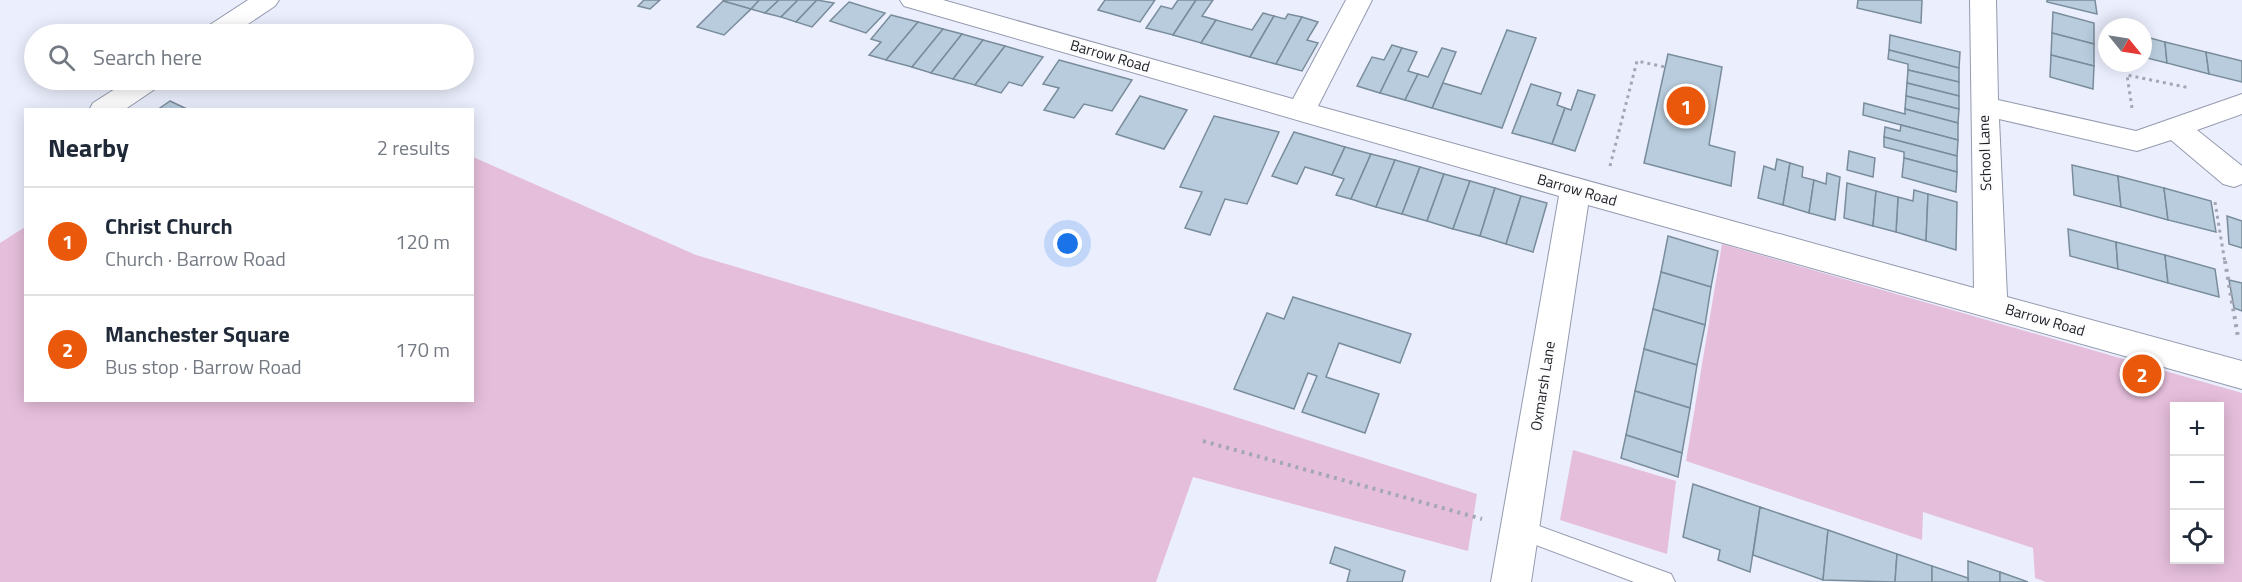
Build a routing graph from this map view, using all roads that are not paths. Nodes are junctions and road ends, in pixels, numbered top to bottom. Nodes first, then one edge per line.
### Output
1 (266, 0) edge
2 (913, 0) edge
3 (1359, 0) edge
4 (1983, 0) edge
5 (230, 24) edge
6 (133, 90) edge
7 (2242, 105) edge
8 (1984, 106) junction
9 (106, 108) edge
10 (1301, 111) junction
11 (2175, 128) junction
12 (2229, 188) road end
13 (1588, 194) junction
14 (1991, 305) junction
15 (2242, 375) edge
16 (1520, 529) junction
17 (1512, 582) edge
18 (1663, 582) edge

1 - 5 street
2 - 10 street, Barrow Road
3 - 10 street
4 - 8 street, School Lane
6 - 9 street
7 - 11 street
8 - 11 street
8 - 14 street, School Lane
10 - 13 street, Barrow Road
11 - 12 street
13 - 14 street, Barrow Road
13 - 16 street, Oxmarsh Lane
14 - 15 street, Barrow Road
16 - 17 street, Oxmarsh Lane
16 - 18 lane

